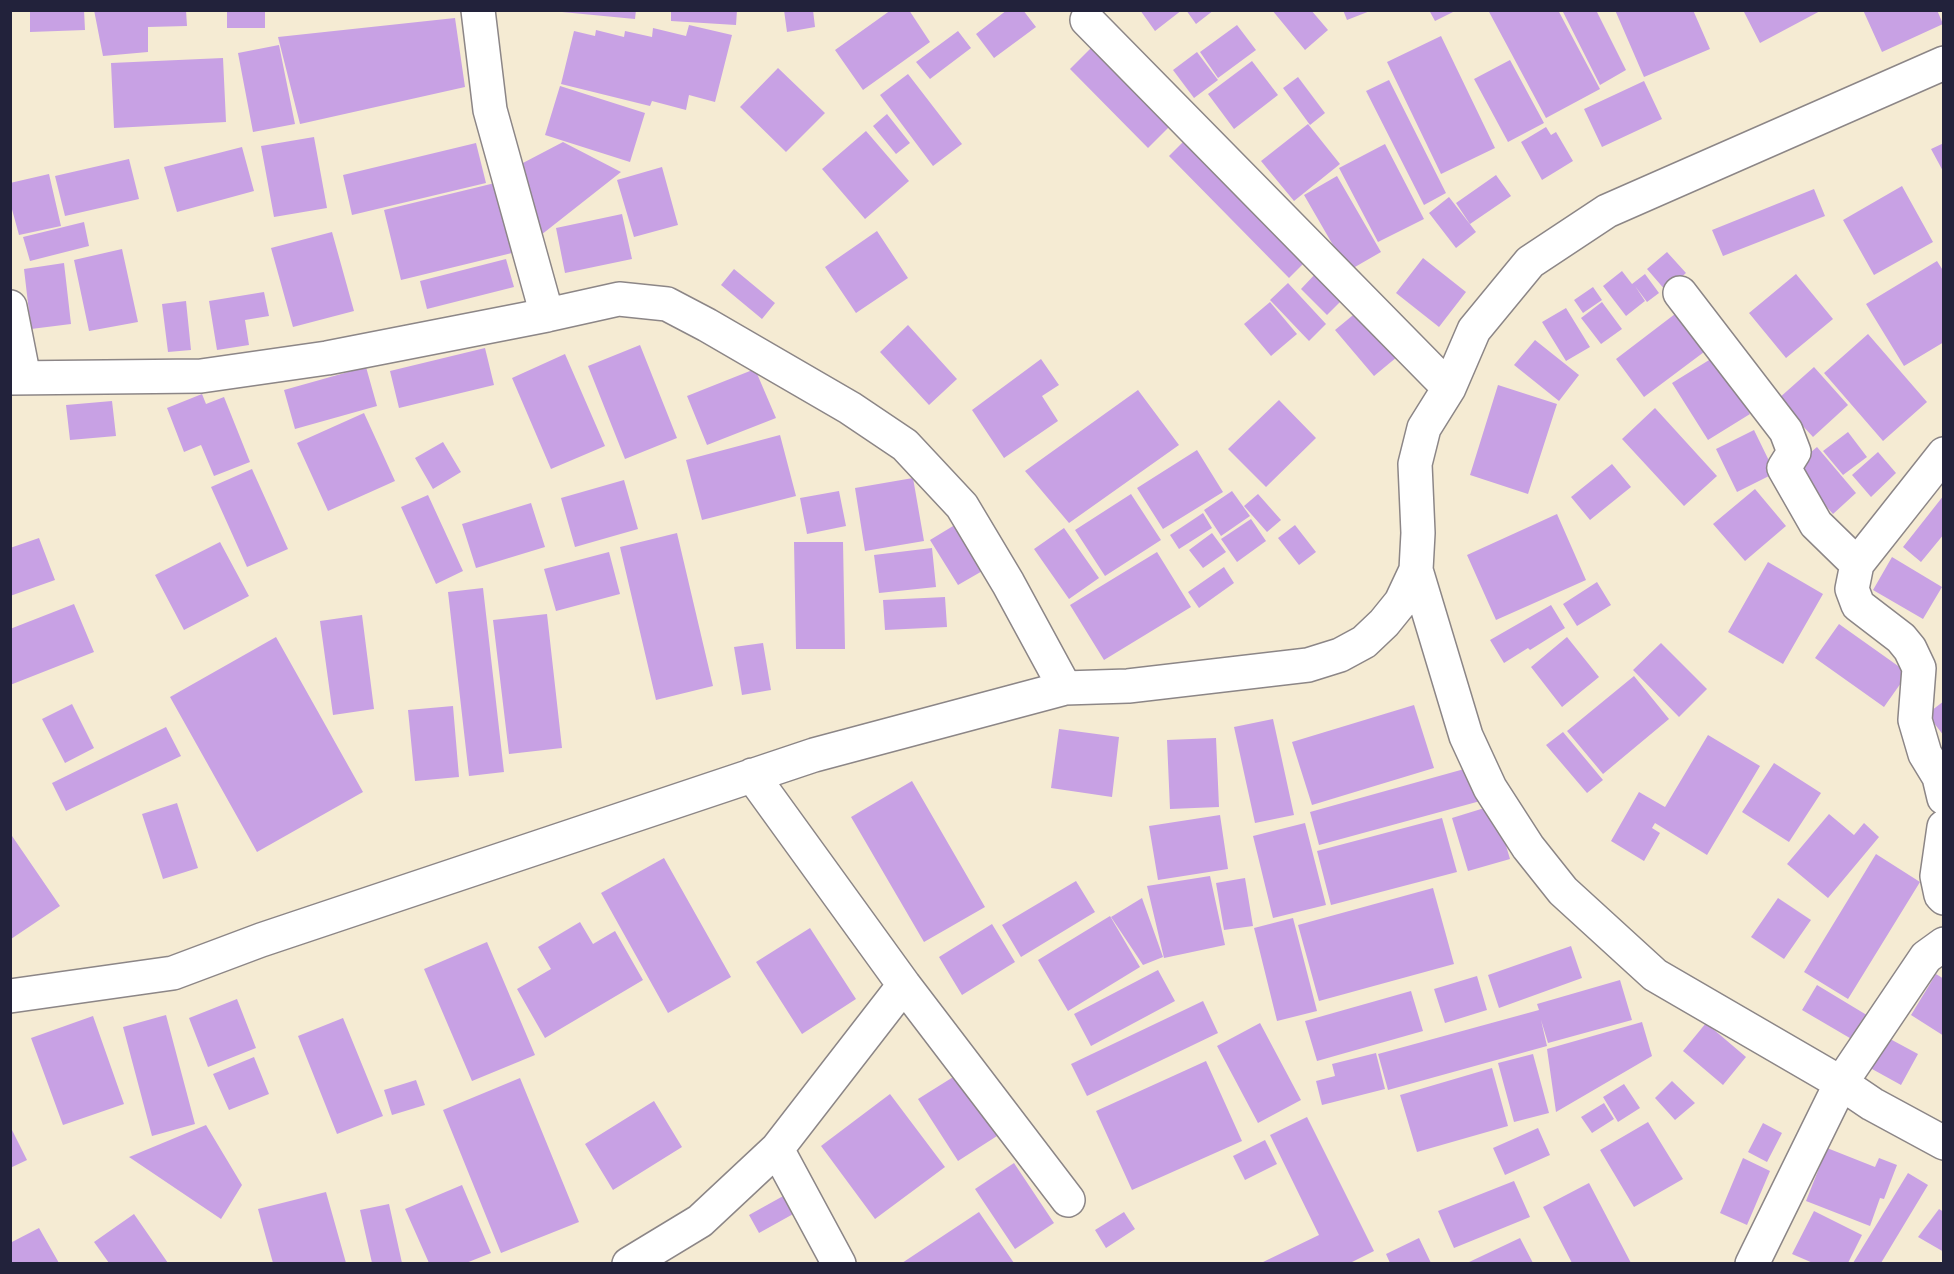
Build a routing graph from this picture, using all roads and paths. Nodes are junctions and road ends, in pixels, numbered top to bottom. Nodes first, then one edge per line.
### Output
1 (478, 10) edge
2 (1087, 20) dead end
3 (1944, 63) edge
4 (1680, 293) dead end
5 (10, 307) edge
6 (547, 315) junction
7 (17, 378) edge
8 (1449, 388) junction
9 (1944, 454) edge
10 (1857, 564) junction
11 (1416, 570) junction
12 (1065, 688) junction
13 (752, 775) junction
14 (1944, 798) edge
15 (1944, 827) edge
16 (1944, 898) edge
17 (1944, 944) edge
18 (904, 985) junction
19 (10, 996) edge
20 (1841, 1083) junction
21 (1944, 1143) edge
22 (777, 1149) junction
23 (1068, 1200) dead end
24 (629, 1263) edge
25 (839, 1263) edge
26 (1752, 1263) edge

1 - 6 street
2 - 8 street
3 - 8 street
4 - 10 street
5 - 7 street
6 - 7 street
6 - 12 street
8 - 11 street
9 - 10 street
10 - 14 street
11 - 12 street
11 - 20 street
12 - 13 street
13 - 18 street
13 - 19 street
15 - 16 street
17 - 20 street
18 - 22 street
18 - 23 street
20 - 21 street
20 - 26 street
22 - 24 street
22 - 25 street

